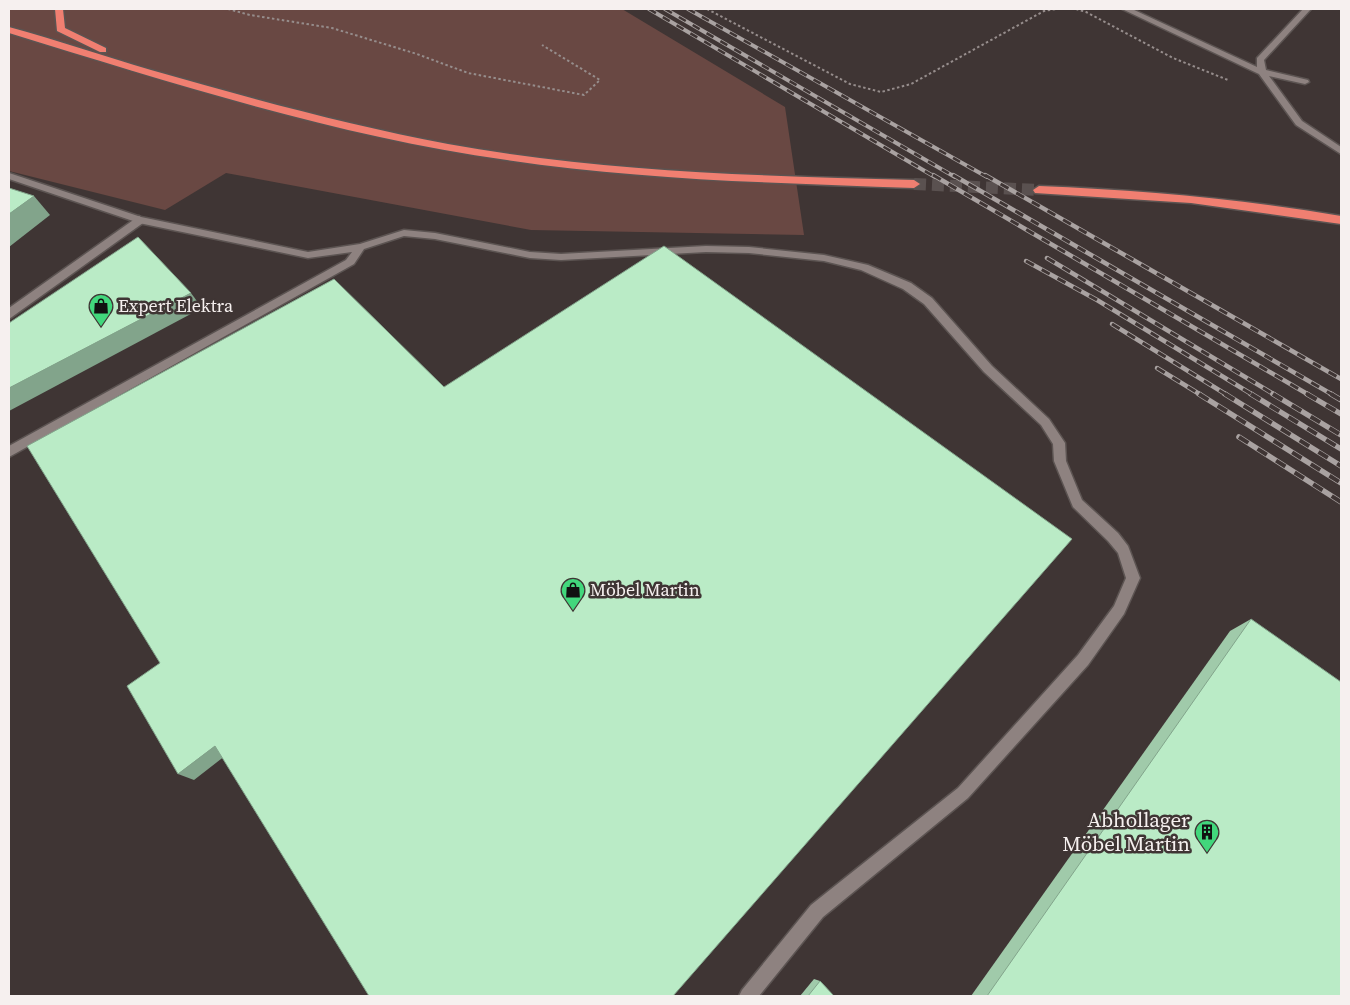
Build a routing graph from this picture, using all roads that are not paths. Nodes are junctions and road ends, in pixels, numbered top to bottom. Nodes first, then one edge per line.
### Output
1 (59, 9) edge
2 (1126, 9) edge
3 (1307, 9) edge
4 (9, 30) edge
5 (1262, 72) junction
6 (168, 78) junction
7 (1305, 82) dead end
8 (1341, 151) edge
9 (9, 176) edge
10 (914, 184) tunnel mouth
11 (1039, 190) tunnel mouth
12 (139, 220) junction
13 (1341, 220) edge
14 (361, 247) junction
15 (9, 314) edge
16 (9, 452) edge
17 (748, 996) edge

1 - 6 highway
2 - 5 lane
3 - 5 lane
4 - 6 highway
5 - 7 lane
5 - 8 lane
6 - 10 highway
9 - 12 lane
11 - 13 highway
12 - 14 lane
12 - 15 street
14 - 16 lane
14 - 17 lane

